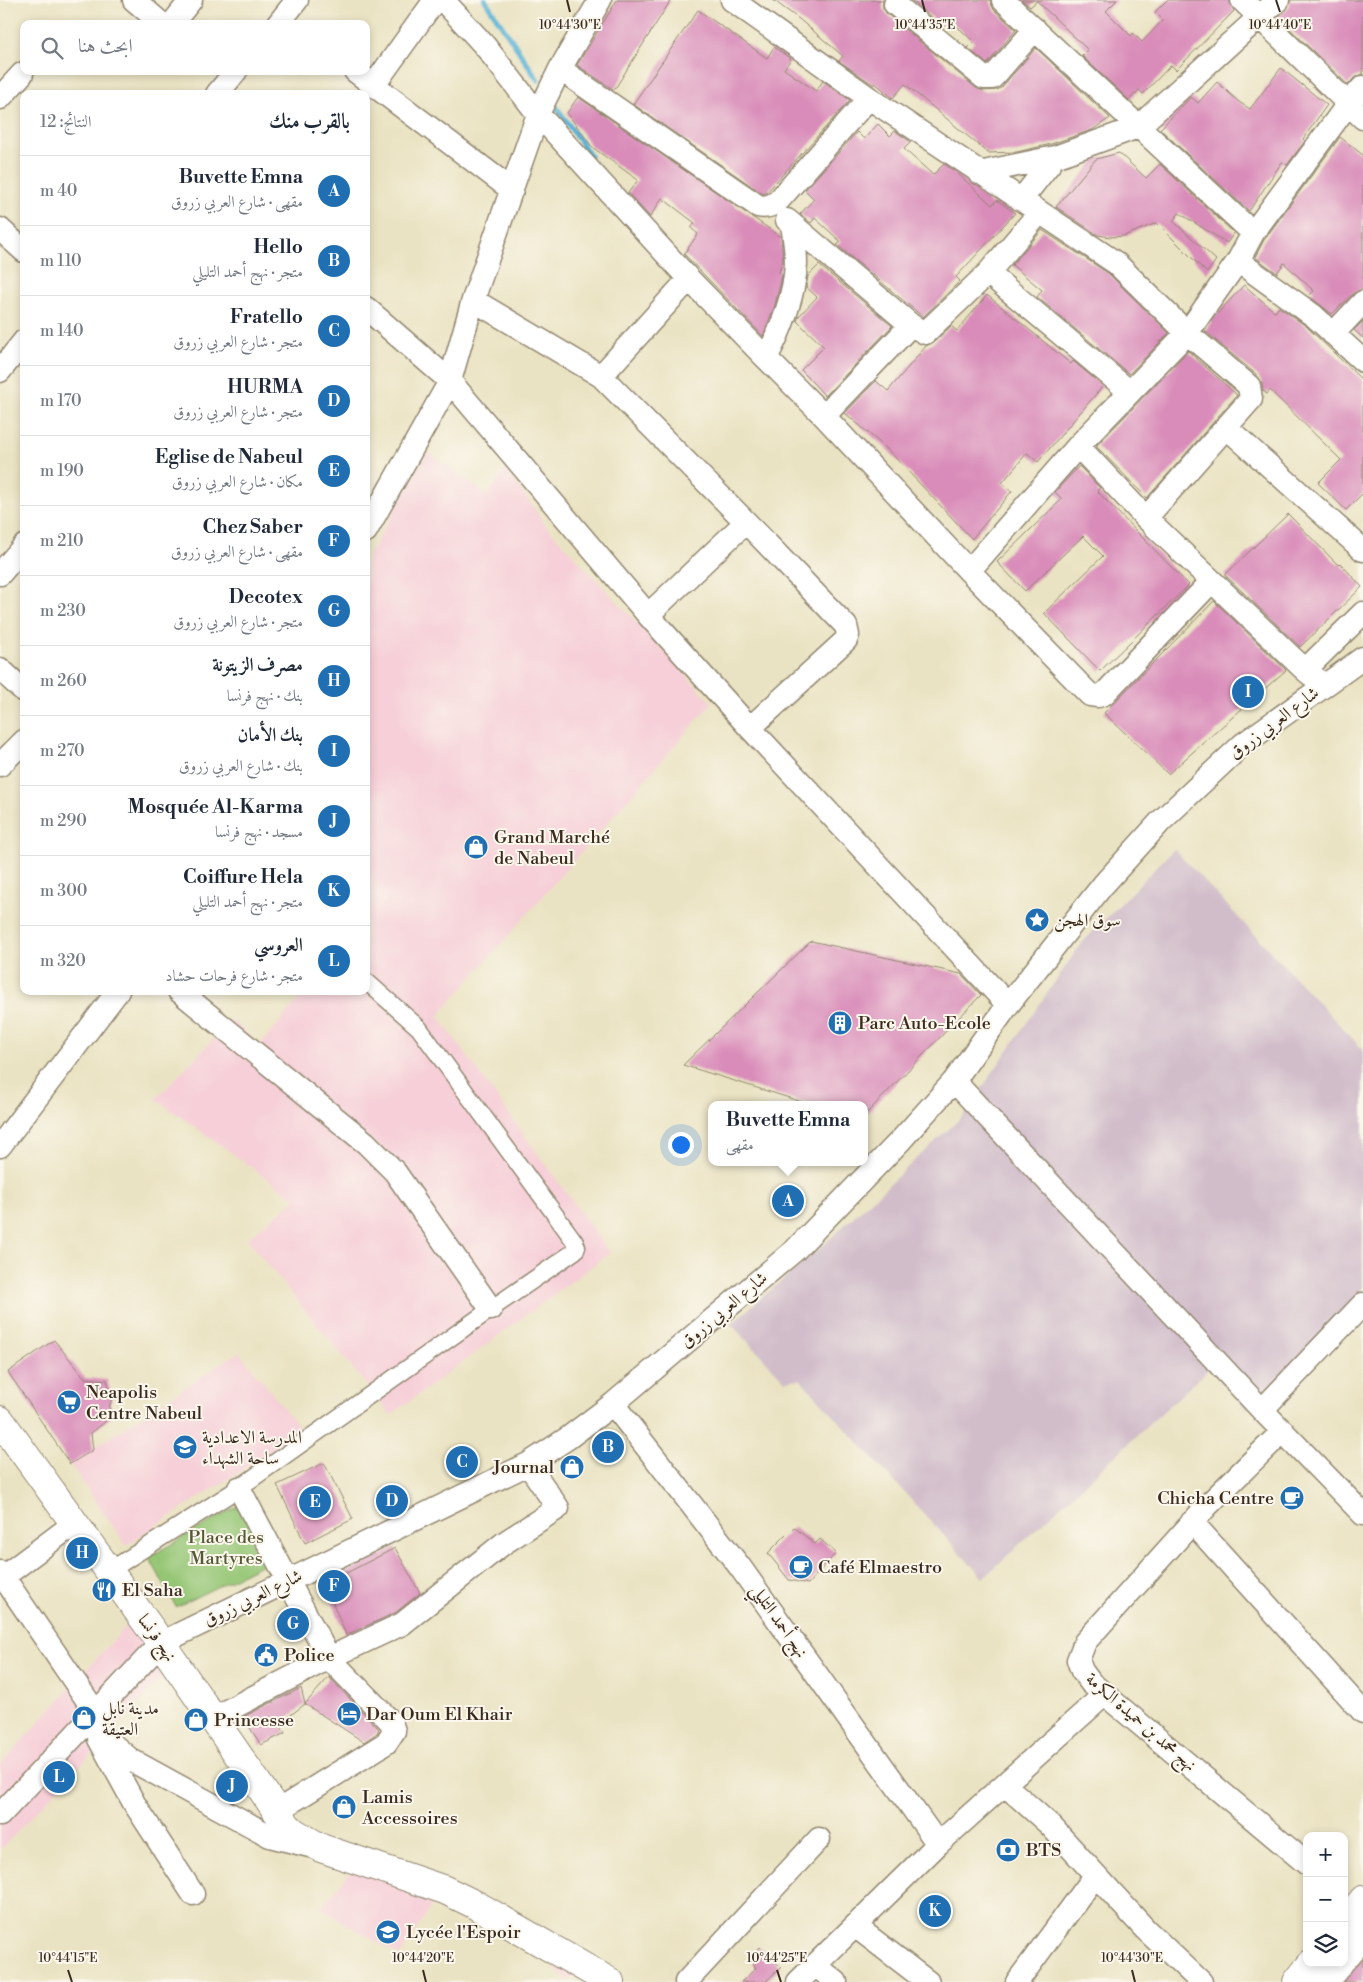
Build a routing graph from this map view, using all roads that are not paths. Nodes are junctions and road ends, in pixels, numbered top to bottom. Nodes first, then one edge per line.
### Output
1 (134, 0) edge
2 (191, 0) edge
3 (435, 0) edge
4 (444, 0) edge
5 (600, 0) edge
6 (732, 0) edge
7 (1003, 0) edge
8 (1242, 0) edge
9 (1278, 0) edge
10 (895, 4) dead end
11 (756, 7) edge
12 (1260, 18) junction
13 (157, 20) edge
14 (175, 20) edge
15 (1034, 29) junction
16 (560, 69) junction
17 (21, 75) edge
18 (230, 75) edge
19 (361, 75) edge
20 (374, 85) junction
21 (1363, 87) edge
22 (220, 90) edge
23 (0, 98) edge
24 (869, 98) junction
25 (1356, 111) edge
26 (538, 114) junction
27 (1138, 127) junction
28 (1056, 157) junction
29 (979, 173) junction
30 (512, 190) junction
31 (772, 205) junction
32 (1031, 206) junction
33 (792, 225) junction
34 (0, 230) edge
35 (1252, 233) junction
36 (20, 248) edge
37 (1238, 260) junction
38 (988, 273) junction
39 (689, 279) junction
40 (473, 300) junction
41 (1363, 302) edge
42 (370, 311) edge
43 (911, 326) junction
44 (1187, 333) junction
45 (1334, 334) junction
46 (20, 346) edge
47 (766, 358) junction
48 (1363, 361) edge
49 (0, 371) edge
50 (601, 376) junction
51 (450, 381) junction
52 (1130, 392) junction
53 (824, 416) junction
54 (1226, 427) junction
55 (1078, 446) junction
56 (372, 504) edge
57 (1146, 518) junction
58 (746, 522) junction
59 (1363, 550) edge
60 (20, 551) edge
61 (969, 571) junction
62 (0, 574) edge
63 (1212, 581) junction
64 (1363, 613) edge
65 (648, 615) junction
66 (1363, 658) edge
67 (0, 669) edge
68 (1305, 670) junction
69 (1324, 686) junction
70 (20, 687) edge
71 (750, 728) junction
72 (20, 745) edge
73 (0, 765) edge
74 (370, 985) edge
75 (115, 995) edge
76 (184, 995) edge
77 (1008, 1004) junction
78 (954, 1081) junction
79 (0, 1146) edge
80 (1363, 1304) edge
81 (491, 1309) junction
82 (614, 1404) junction
83 (1262, 1410) junction
84 (0, 1420) edge
85 (1283, 1431) junction
86 (528, 1464) junction
87 (240, 1488) junction
88 (1363, 1514) edge
89 (1192, 1522) junction
90 (75, 1523) junction
91 (109, 1571) junction
92 (288, 1580) junction
93 (3, 1581) edge
94 (161, 1643) junction
95 (328, 1658) junction
96 (1105, 1694) junction
97 (1363, 1712) edge
98 (213, 1718) junction
99 (92, 1721) junction
100 (1005, 1785) junction
101 (277, 1811) junction
102 (0, 1815) edge
103 (819, 1839) dead end
104 (938, 1844) junction
105 (321, 1848) junction
106 (1303, 1861) edge
107 (1095, 1876) junction
108 (193, 1894) dead end
109 (855, 1926) junction
110 (1363, 1934) edge
111 (1348, 1952) edge
112 (815, 1965) junction
113 (1309, 1967) edge
114 (1336, 1967) edge
115 (610, 1982) edge
116 (686, 1982) edge
117 (798, 1982) edge
118 (836, 1982) edge
119 (928, 1982) edge
120 (1017, 1982) edge
121 (1200, 1982) edge
122 (1297, 1982) edge
123 (1323, 1982) edge

1 - 13 street
2 - 14 street
3 - 20 street
4 - 26 street
5 - 16 street
6 - 11 street
7 - 15 street
8 - 12 street
9 - 12 street
10 - 15 street
11 - 24 street
12 - 25 street
12 - 27 street
15 - 27 street
16 - 26 street
16 - 31 street
17 - 23 street
18 - 22 street
19 - 20 street
20 - 30 street
21 - 25 street
24 - 29 street
24 - 31 street
25 - 35 street
26 - 30 street
26 - 39 street
27 - 28 street
27 - 35 street
28 - 29 street
28 - 32 street
29 - 32 street
30 - 40 street
31 - 33 street
32 - 38 street
32 - 44 street
33 - 43 street
33 - 47 street
34 - 36 street
35 - 37 street
37 - 44 street
37 - 45 street
38 - 43 street
38 - 52 street
39 - 47 street
39 - 50 street
40 - 50 street
40 - 51 street
41 - 45 street
42 - 51 street
43 - 53 street
44 - 52 street
44 - 54 street
45 - 48 street
46 - 49 street
47 - 53 street
50 - 58 street
51 - 56 street
51 - 65 street
52 - 55 street
53 - 61 street
54 - 57 street
54 - 59 street
55 - 57 street
55 - 61 street
57 - 63 street
58 - 65 street
58 - 71 street
60 - 62 street
61 - 63 street
63 - 68 street
64 - 68 street
65 - 71 street
66 - 69 street, شارع العربي زروق
67 - 70 street
68 - 69 street
69 - 77 street, شارع العربي زروق
71 - 77 street
72 - 73 street
74 - 81 street
75 - 79 street
76 - 81 street
77 - 78 street, شارع العربي زروق
78 - 82 street, شارع العربي زروق
78 - 83 street
80 - 83 street
81 - 87 street
82 - 86 street, شارع العربي زروق
82 - 104 street, نهج أحمد التليلي
83 - 85 street
84 - 90 street, نهج فرنسا
85 - 88 street
85 - 89 street, نهج محمد بن حميدة الكرمة
86 - 92 street, شارع العربي زروق
86 - 95 street
87 - 91 street
87 - 92 street
89 - 96 street, نهج محمد بن حميدة الكرمة
89 - 97 street
90 - 91 street, نهج فرنسا
90 - 93 street
91 - 94 street, نهج فرنسا
92 - 94 street, شارع العربي زروق
92 - 95 street
93 - 99 street
94 - 98 street, نهج فرنسا
94 - 99 street
95 - 98 street
95 - 101 street
96 - 100 street
96 - 106 street, نهج محمد بن حميدة الكرمة
98 - 101 street, نهج فرنسا
99 - 102 street
99 - 105 street
99 - 108 street
100 - 104 street
100 - 107 street
101 - 105 street, نهج فرنسا
103 - 116 street
104 - 109 street
105 - 115 street, نهج فرنسا
107 - 120 street
107 - 121 street
109 - 112 street
109 - 119 street
110 - 111 street
112 - 117 street
112 - 118 street
113 - 122 street
114 - 123 street

